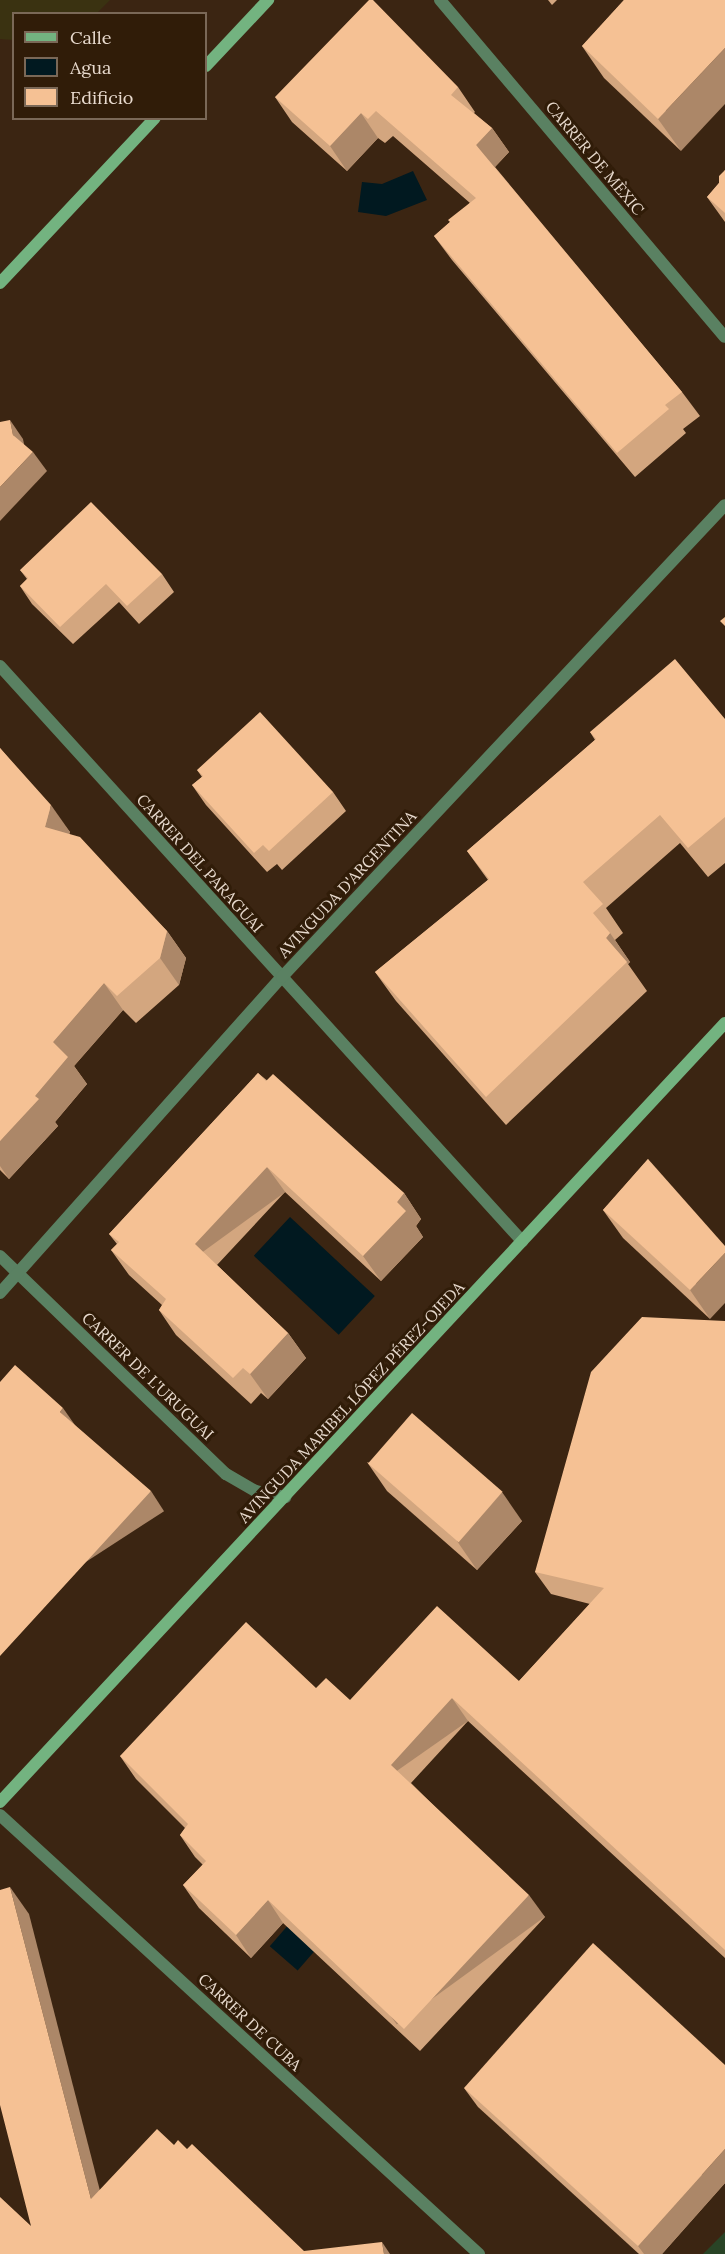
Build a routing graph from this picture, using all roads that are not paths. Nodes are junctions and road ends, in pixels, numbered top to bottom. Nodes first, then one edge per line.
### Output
1 (268, 0) edge
2 (440, 0) edge
3 (207, 65) edge
4 (154, 120) edge
5 (0, 283) edge
6 (725, 337) edge
7 (725, 505) edge
8 (0, 666) edge
9 (282, 977) junction
10 (725, 1023) edge
11 (522, 1241) junction
12 (0, 1256) edge
13 (18, 1274) junction
14 (0, 1293) edge
15 (285, 1497) junction
16 (0, 1802) edge
17 (0, 1815) edge
18 (479, 2254) edge

1 - 3 street
2 - 6 street, CARRER DE MÈXIC
4 - 5 street
7 - 9 street, AVINGUDA D'ARGENTINA
8 - 9 street, CARRER DEL PARAGUAI
9 - 11 street, CARRER DEL PARAGUAI
9 - 13 street, AVINGUDA D'ARGENTINA
10 - 11 street, AVINGUDA MARIBEL LÓPEZ PÉREZ-OJEDA
11 - 15 street, AVINGUDA MARIBEL LÓPEZ PÉREZ-OJEDA
12 - 13 street, CARRER DE L'URUGUAI
13 - 14 street, AVINGUDA D'ARGENTINA
13 - 15 street, CARRER DE L'URUGUAI
15 - 16 street, AVINGUDA MARIBEL LÓPEZ PÉREZ-OJEDA
17 - 18 street, CARRER DE CUBA

